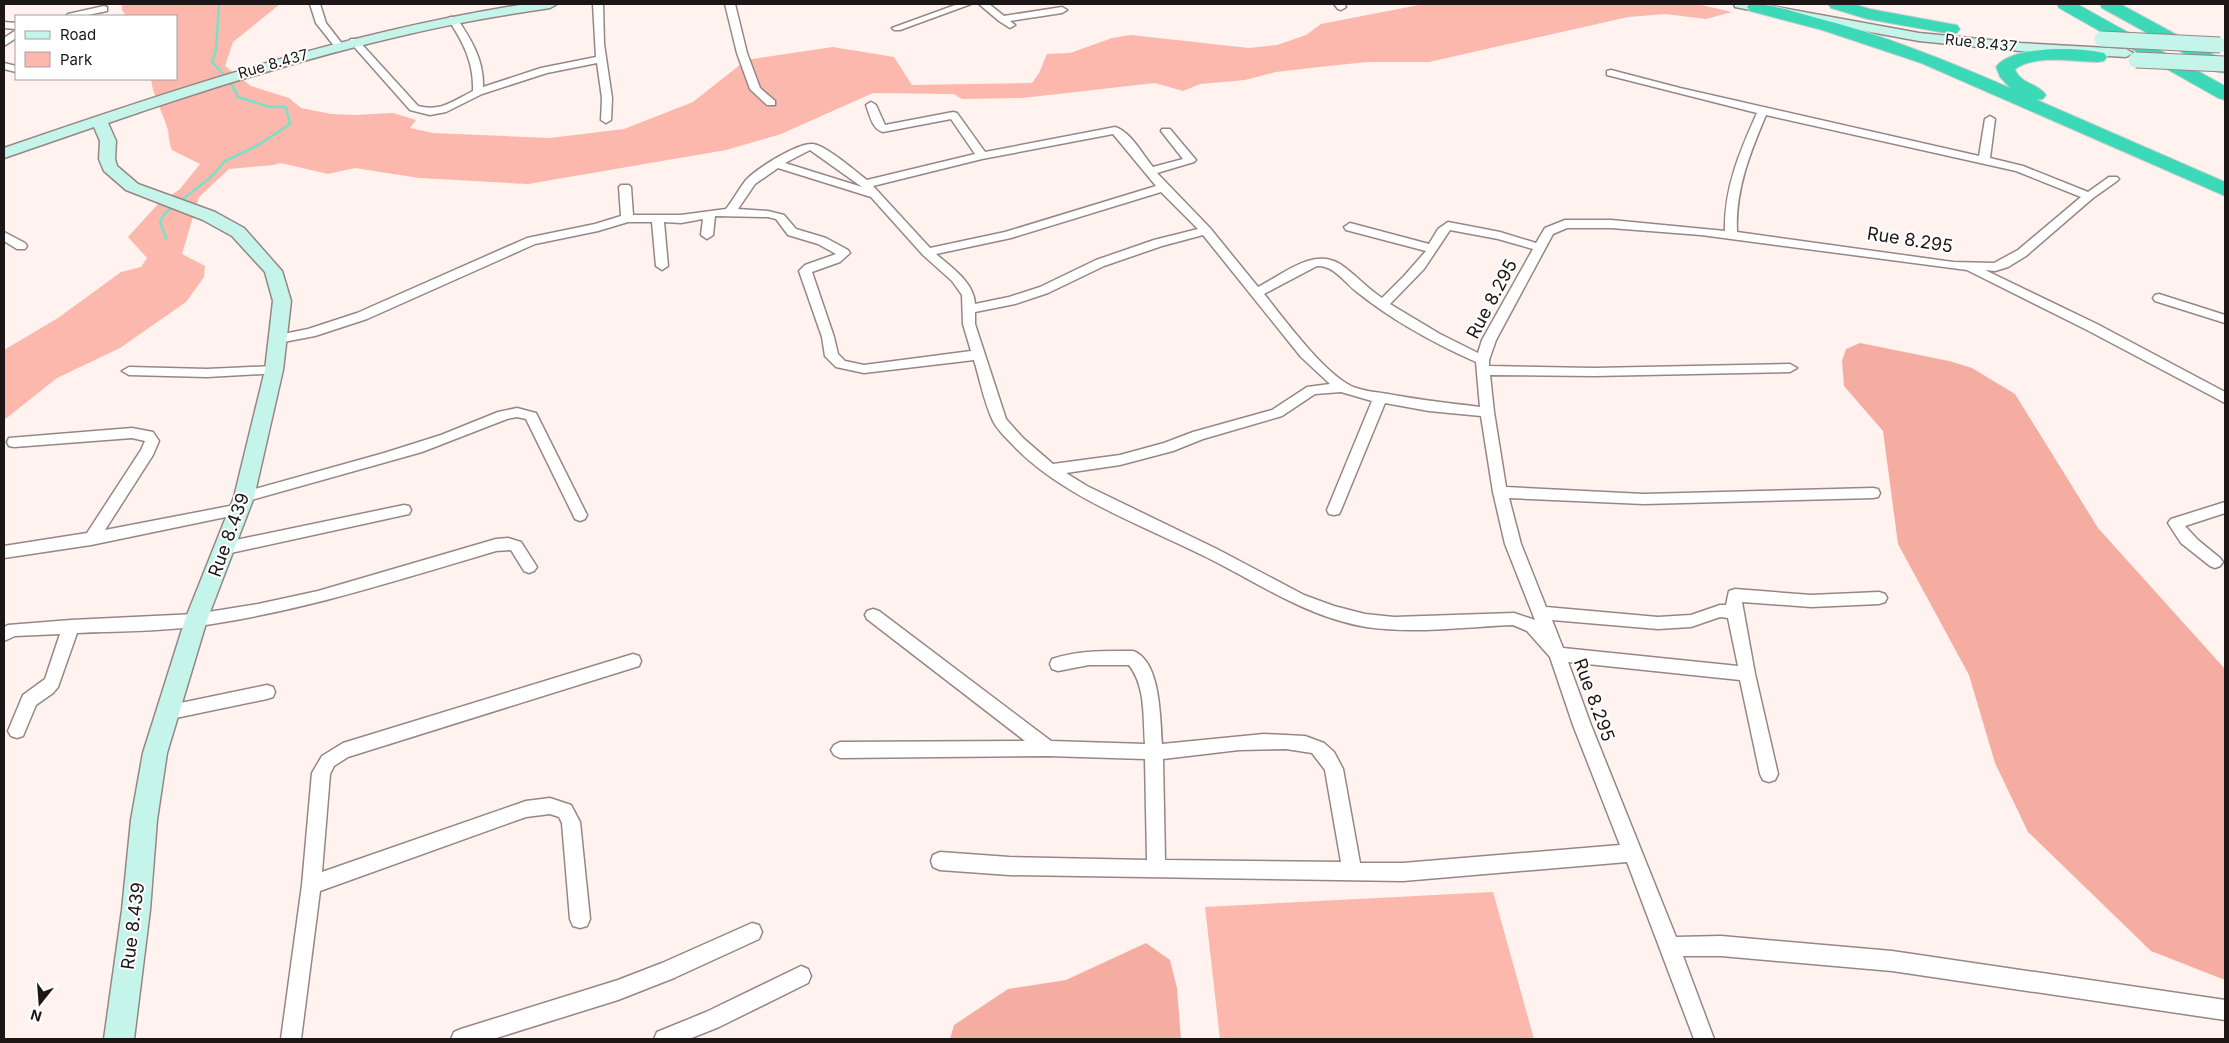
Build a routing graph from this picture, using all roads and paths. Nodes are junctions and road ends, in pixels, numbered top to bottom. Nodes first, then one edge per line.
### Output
1 (315, 4) edge
2 (550, 4) edge
3 (598, 4) edge
4 (730, 4) edge
5 (966, 4) edge
6 (984, 4) edge
7 (1788, 4) edge
8 (1838, 4) edge
9 (2065, 4) edge
10 (2080, 4) edge
11 (2095, 4) edge
12 (1757, 5) edge
13 (2113, 6) edge
14 (104, 9) dead end
15 (1062, 10) dead end
16 (76, 15) edge
17 (453, 19) junction
18 (897, 28) dead end
19 (1951, 28) junction
20 (15, 34) edge
21 (1919, 37) junction
22 (354, 41) junction
23 (4, 43) edge
24 (338, 45) junction
25 (2104, 47) junction
26 (2224, 49) edge
27 (2131, 56) junction
28 (601, 59) junction
29 (2225, 64) edge
30 (2225, 68) edge
31 (1611, 73) dead end
32 (2225, 75) edge
33 (2225, 85) edge
34 (478, 92) junction
35 (2225, 94) edge
36 (771, 103) dead end
37 (871, 105) dead end
38 (1764, 110) junction
39 (99, 120) junction
40 (606, 120) dead end
41 (1990, 120) dead end
42 (1166, 131) dead end
43 (4, 153) edge
44 (982, 156) junction
45 (1984, 159) junction
46 (776, 164) junction
47 (1149, 172) junction
48 (2225, 178) edge
49 (2113, 179) dead end
50 (865, 184) junction
51 (625, 187) dead end
52 (1163, 188) junction
53 (2225, 190) edge
54 (875, 195) junction
55 (2089, 196) junction
56 (730, 212) junction
57 (710, 214) junction
58 (627, 218) junction
59 (658, 218) junction
60 (1350, 227) dead end
61 (1206, 231) junction
62 (707, 235) dead end
63 (1731, 235) junction
64 (4, 236) edge
65 (21, 246) dead end
66 (1538, 247) junction
67 (1433, 249) junction
68 (927, 252) junction
69 (662, 266) dead end
70 (1971, 268) junction
71 (1257, 293) junction
72 (2159, 298) dead end
73 (1383, 304) junction
74 (968, 310) junction
75 (2225, 320) edge
76 (278, 339) junction
77 (977, 355) junction
78 (1482, 365) junction
79 (1790, 368) dead end
80 (274, 370) junction
81 (129, 371) dead end
82 (1343, 386) junction
83 (2225, 398) edge
84 (1380, 399) junction
85 (1487, 412) junction
86 (14, 442) dead end
87 (1050, 470) junction
88 (1500, 492) junction
89 (1873, 493) dead end
90 (242, 503) junction
91 (2225, 507) edge
92 (404, 510) dead end
93 (1334, 510) dead end
94 (580, 515) dead end
95 (91, 539) junction
96 (226, 548) junction
97 (4, 552) edge
98 (2215, 562) dead end
99 (529, 566) dead end
100 (1879, 598) dead end
101 (1734, 612) junction
102 (1540, 613) junction
103 (873, 616) dead end
104 (196, 620) junction
105 (71, 626) junction
106 (4, 634) edge
107 (1557, 654) junction
108 (633, 661) dead end
109 (1058, 664) dead end
110 (1747, 674) junction
111 (267, 692) dead end
112 (166, 713) junction
113 (17, 732) dead end
114 (1048, 748) junction
115 (840, 750) dead end
116 (1154, 752) junction
117 (1769, 774) dead end
118 (1631, 853) junction
119 (940, 861) dead end
120 (1156, 868) junction
121 (1352, 871) junction
122 (310, 885) junction
123 (580, 919) dead end
124 (752, 932) dead end
125 (1670, 947) junction
126 (801, 976) dead end
127 (2225, 1010) edge
128 (119, 1039) edge
129 (291, 1039) edge
130 (461, 1039) edge
131 (664, 1039) edge
132 (1704, 1039) edge

1 - 24 street
2 - 17 main road, Rue 8.437
3 - 28 street
4 - 36 street
5 - 18 street
6 - 15 street
7 - 19 main road
8 - 19 highway
9 - 35 highway
10 - 33 highway
11 - 32 highway
12 - 21 main road, Rue 8.437
12 - 25 main road, Rue 8.437
12 - 53 highway
13 - 30 highway
14 - 16 street
17 - 22 main road, Rue 8.437
17 - 34 street
19 - 25 main road
20 - 23 street
21 - 25 main road
21 - 27 main road, Rue 8.437
22 - 24 main road, Rue 8.437
22 - 34 street
24 - 39 main road, Rue 8.437
25 - 26 main road, Rue 8.437
25 - 27 main road
25 - 48 highway
26 - 27 main road, Rue 8.437
27 - 29 main road, bridge
28 - 34 street
28 - 40 street
31 - 38 street
37 - 44 street
38 - 45 street
38 - 63 street
39 - 43 main road, Rue 8.437
39 - 76 main road, Rue 8.439
41 - 45 street
42 - 47 street
44 - 47 street
44 - 50 street
45 - 55 street
46 - 50 street
46 - 54 street
46 - 56 street
47 - 52 street
49 - 55 street, Rue 8.295
50 - 54 street
51 - 58 street
52 - 61 street
52 - 68 street
54 - 68 street
55 - 70 street, Rue 8.295
56 - 57 street
56 - 77 street
57 - 59 street
57 - 62 street
58 - 59 street
58 - 76 street
59 - 69 street
60 - 67 street
61 - 71 street
61 - 74 street
63 - 66 street, Rue 8.295
63 - 70 street, Rue 8.295
64 - 65 street
66 - 67 street
66 - 78 street, Rue 8.295
67 - 73 street
68 - 74 street
70 - 83 street
71 - 73 street
71 - 82 street
72 - 75 street
73 - 78 street
74 - 77 street
76 - 80 main road, Rue 8.439
77 - 87 street
78 - 79 street
78 - 85 street, Rue 8.295
80 - 81 street
80 - 90 main road, Rue 8.439
82 - 84 street
82 - 87 street
84 - 85 street
84 - 93 street
85 - 88 street, Rue 8.295
86 - 95 street
87 - 107 street
88 - 89 street
88 - 102 street, Rue 8.295
90 - 94 street
90 - 95 street
90 - 96 main road, Rue 8.439
91 - 98 street
92 - 96 street
95 - 97 street
96 - 104 main road, Rue 8.439
99 - 104 street
100 - 101 street
101 - 102 street
101 - 110 street
102 - 107 street, Rue 8.295
103 - 114 street
104 - 105 street
104 - 112 main road, Rue 8.439
105 - 106 street
105 - 113 street
107 - 110 street
107 - 118 street, Rue 8.295
108 - 122 street
109 - 116 street
110 - 117 street
111 - 112 street
112 - 128 main road, Rue 8.439
114 - 115 street
114 - 116 street
116 - 120 street
116 - 121 street
118 - 121 street
118 - 125 street, Rue 8.295
119 - 120 street
120 - 121 street
122 - 123 street
122 - 129 street
124 - 130 street
125 - 127 street
125 - 132 street, Rue 8.295
126 - 131 street

